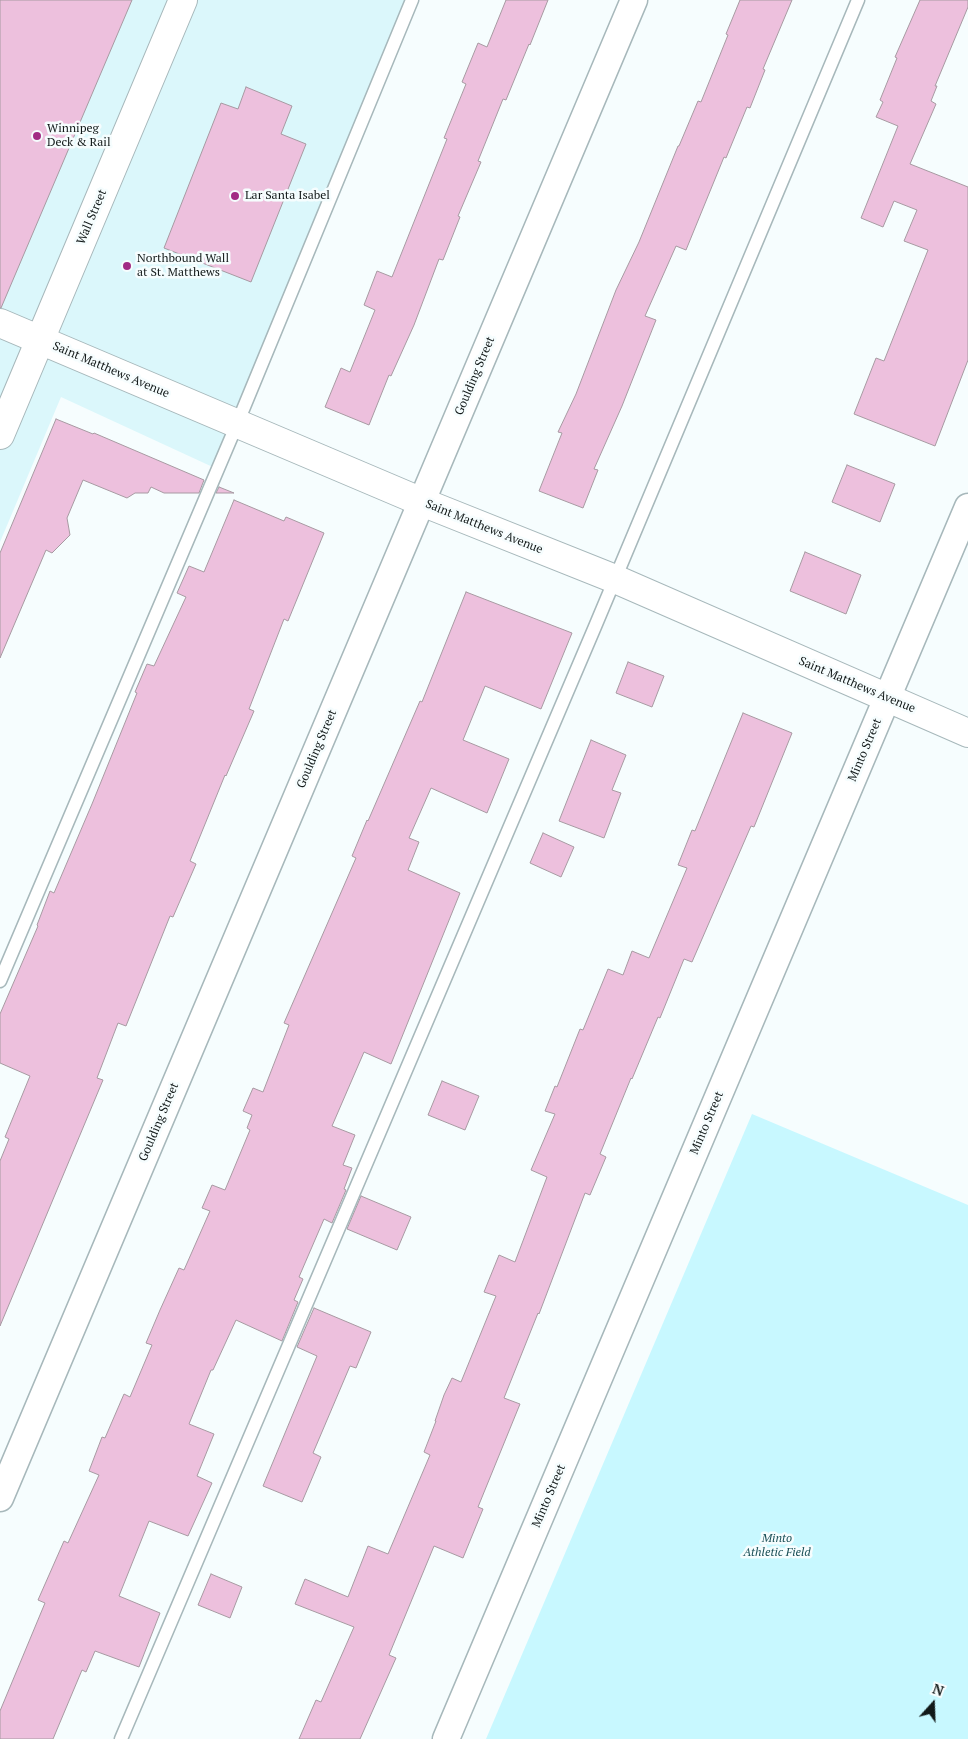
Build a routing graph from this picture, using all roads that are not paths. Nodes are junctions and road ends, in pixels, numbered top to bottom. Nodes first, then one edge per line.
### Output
1 (183, 0) edge
2 (412, 0) edge
3 (634, 0) edge
4 (858, 0) edge
5 (0, 323) edge
6 (40, 340) junction
7 (237, 424) junction
8 (0, 435) edge
9 (422, 502) junction
10 (968, 507) edge
11 (615, 580) junction
12 (887, 699) junction
13 (968, 733) edge
14 (0, 981) edge
15 (0, 1498) edge
16 (121, 1739) edge
17 (446, 1739) edge

1 - 6 street, Wall Street
2 - 7 lane
3 - 9 street, Goulding Street
4 - 11 lane
5 - 6 street, Saint Matthews Avenue
6 - 7 street, Saint Matthews Avenue
6 - 8 street, Wall Street
7 - 9 street, Saint Matthews Avenue
7 - 14 lane
9 - 11 street, Saint Matthews Avenue
9 - 15 street, Goulding Street
10 - 12 street, Minto Street
11 - 12 street, Saint Matthews Avenue
11 - 16 lane
12 - 13 street, Saint Matthews Avenue
12 - 17 street, Minto Street

